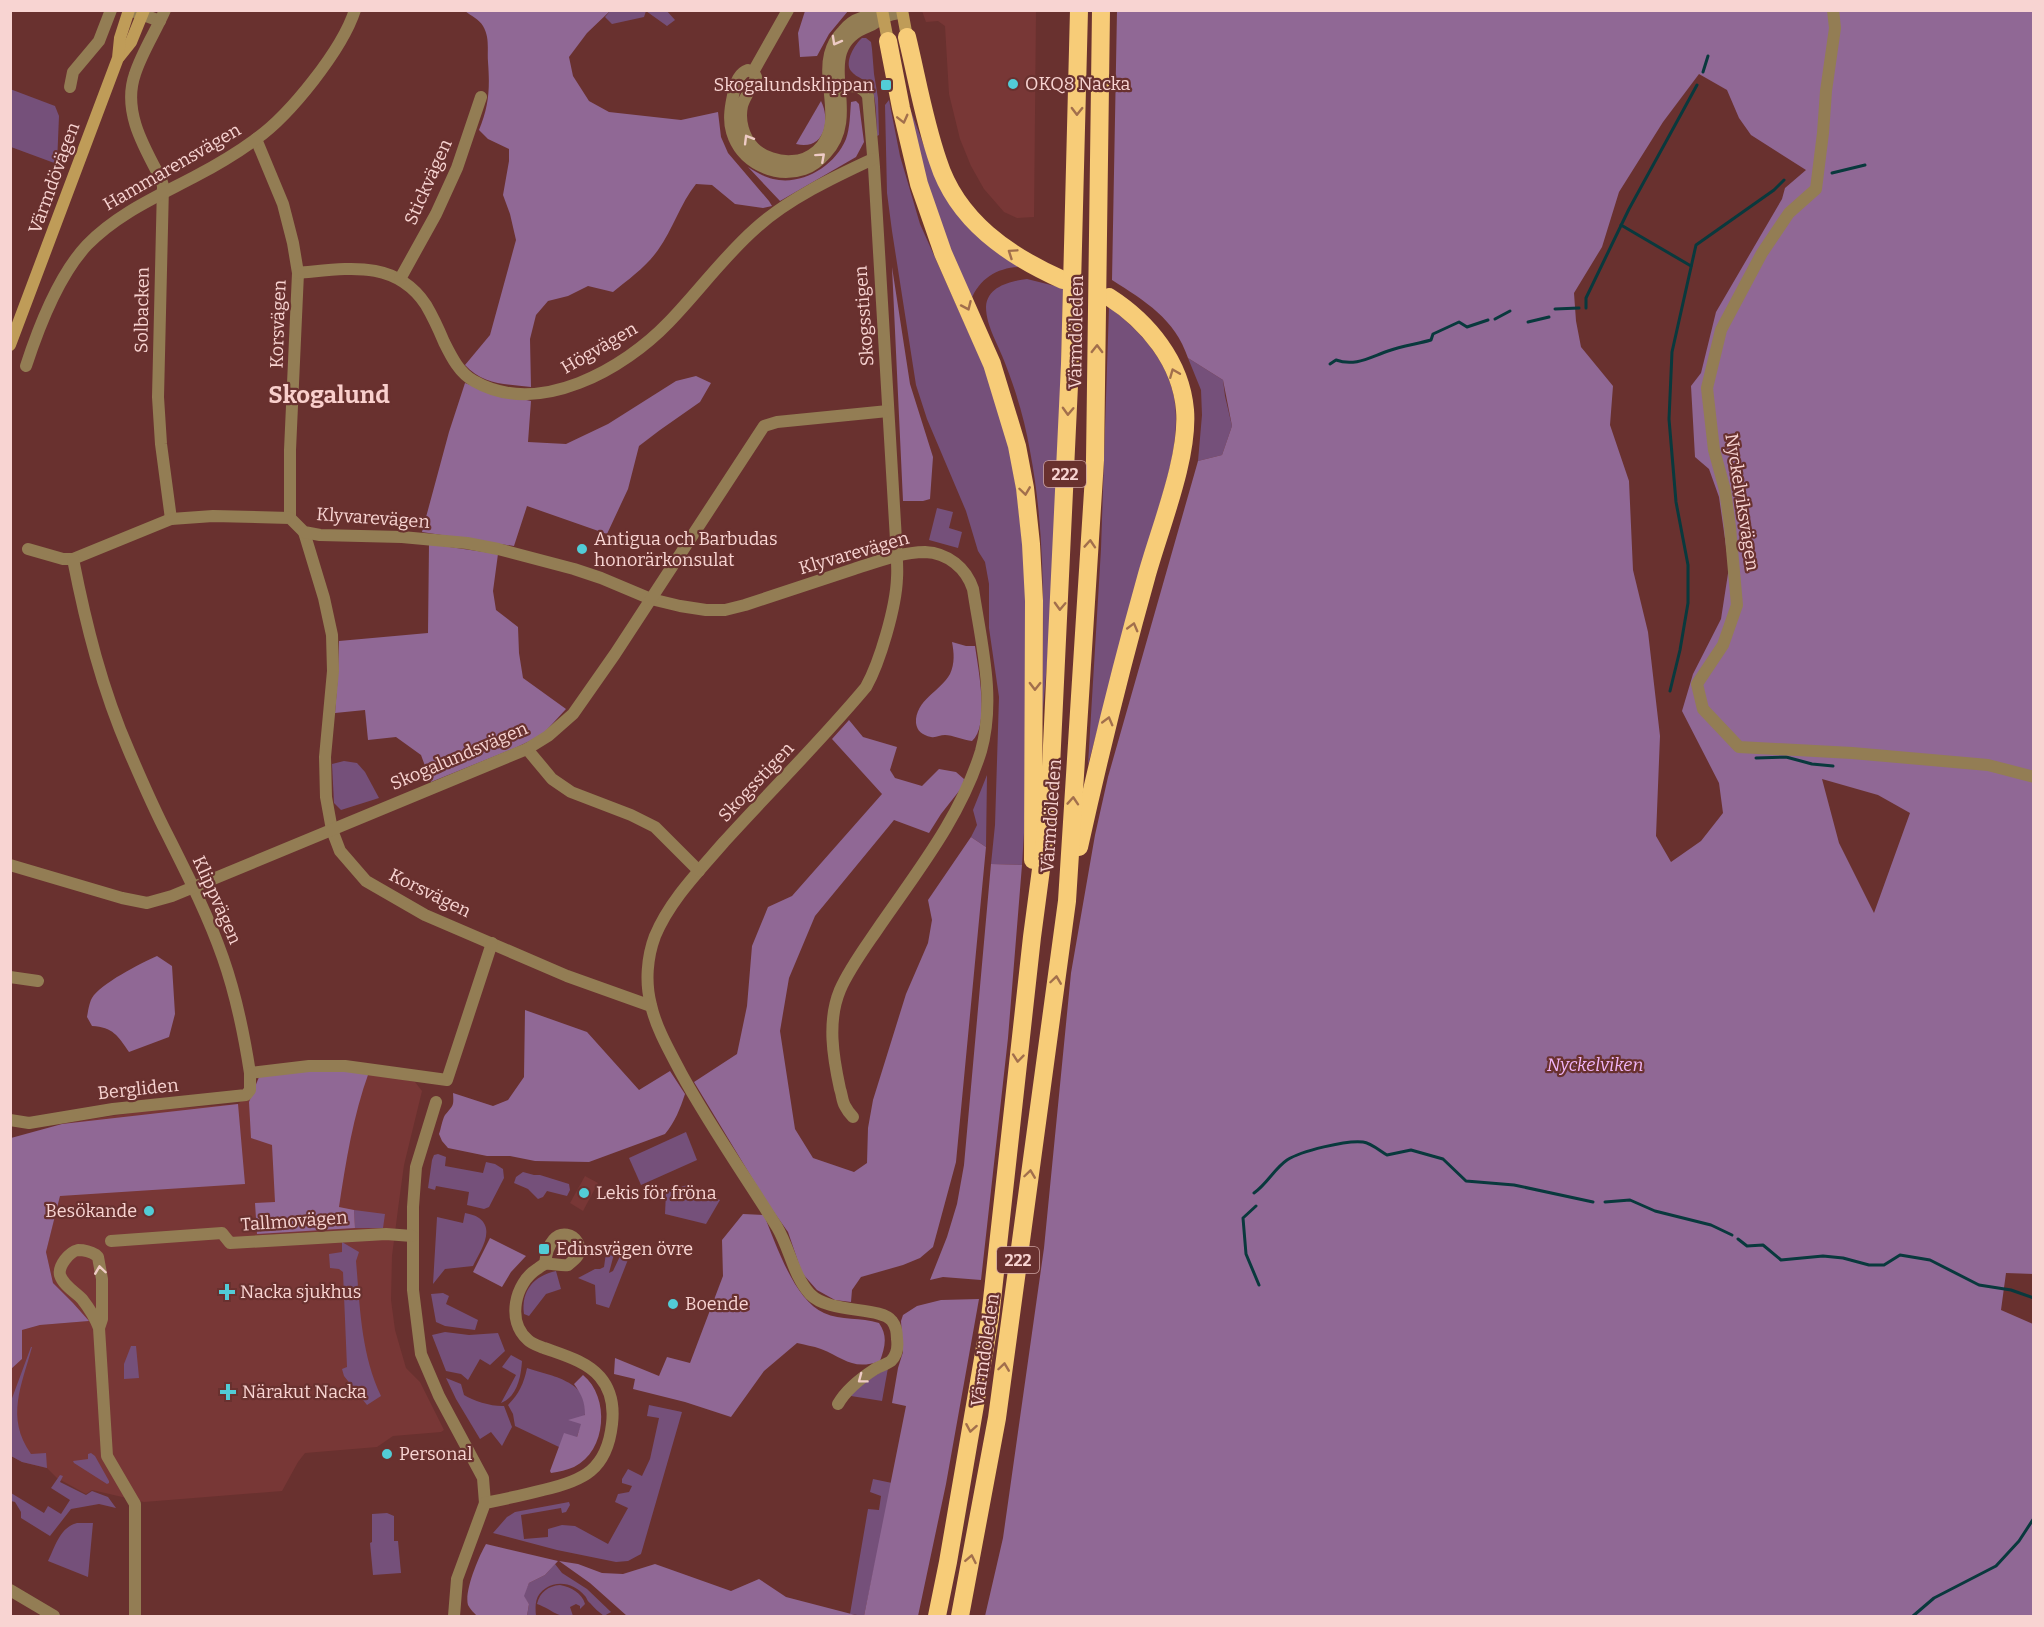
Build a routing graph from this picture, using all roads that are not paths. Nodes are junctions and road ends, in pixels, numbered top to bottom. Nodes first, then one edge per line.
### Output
1 (111, 10) edge
2 (354, 10) edge
3 (788, 10) edge
4 (1079, 10) edge
5 (1101, 10) edge
6 (1107, 10) edge
7 (1833, 10) edge
8 (902, 11) edge
9 (137, 12) edge
10 (883, 14) edge
11 (163, 16) edge
12 (907, 37) joint
13 (888, 41) joint
14 (1100, 86) junction
15 (70, 87) dead end
16 (834, 87) junction
17 (481, 97) dead end
18 (132, 109) joint
19 (256, 139) junction
20 (873, 159) junction
21 (163, 192) junction
22 (298, 273) junction
23 (400, 279) junction
24 (1063, 280) dead end
25 (1109, 297) dead end
26 (10, 345) edge
27 (26, 366) dead end
28 (888, 411) junction
29 (290, 518) junction
30 (171, 519) junction
31 (304, 532) junction
32 (28, 549) dead end
33 (896, 557) junction
34 (73, 559) junction
35 (651, 599) junction
36 (527, 749) junction
37 (2034, 777) edge
38 (332, 831) junction
39 (10, 865) edge
40 (699, 871) junction
41 (193, 887) junction
42 (1067, 901) junction
43 (1032, 937) junction
44 (492, 943) junction
45 (10, 977) edge
46 (38, 981) dead end
47 (651, 1006) junction
48 (250, 1073) junction
49 (436, 1102) dead end
50 (853, 1117) dead end
51 (10, 1120) edge
52 (412, 1236) junction
53 (111, 1241) dead end
54 (545, 1264) dead end
55 (99, 1328) junction
56 (838, 1404) dead end
57 (485, 1503) junction
58 (10, 1590) edge
59 (54, 1617) edge
60 (135, 1617) edge
61 (454, 1617) edge
62 (937, 1617) edge
63 (960, 1617) edge

1 - 15 street
2 - 19 street, Hammarensvägen
3 - 16 street
4 -> 43 highway, Värmdöleden / 222
5 - 14 highway, Värmdöleden / 222
6 - 14 highway
7 - 37 street, Nyckelviksvägen
8 - 10 street
8 - 12 main road
9 - 11 street, Värmdövägen
9 - 26 main road, Värmdövägen
10 - 13 main road
10 - 16 street
11 - 18 street, Värmdövägen
24 -> 12 highway
13 -> 43 highway
42 -> 14 highway, Värmdöleden / 222
16 - 20 street, Skogsstigen
17 - 23 street, Stickvägen
18 - 21 street, Solbacken
19 - 21 street, Hammarensvägen
19 - 22 street, Korsvägen
20 - 23 street, Högvägen
20 - 28 street, Skogsstigen
21 - 27 street, Hammarensvägen
21 - 30 street, Solbacken
22 - 23 street, Högvägen
22 - 29 street, Korsvägen
42 -> 25 highway
28 - 33 street, Skogsstigen
28 - 35 street, Skogalundsvägen
29 - 30 street, Klyvarevägen
29 - 31 street, Klyvarevägen
30 - 34 street, Klyvarevägen
31 - 35 street, Klyvarevägen
31 - 38 street, Korsvägen
32 - 34 street
33 - 35 street, Klyvarevägen
33 - 40 street, Skogsstigen
33 - 50 street, Klyvarevägen
34 - 41 street, Klippvägen
35 - 36 street, Skogalundsvägen
36 - 38 street, Skogalundsvägen
36 - 40 street
38 - 41 street, Skogalundsvägen
38 - 44 street, Korsvägen
39 - 41 street, Skogalundsvägen
40 - 47 street, Skogsstigen
41 - 48 street, Klippvägen
63 -> 42 highway, Värmdöleden / 222
43 -> 62 highway, Värmdöleden / 222
44 - 47 street, Korsvägen
44 - 48 street
45 - 46 street
47 -> 56 street, Skogsstigen
48 - 51 street, Bergliden
49 - 52 street
52 - 53 street, Tallmovägen
52 - 57 street
54 - 57 street
55 -> 55 street
55 - 60 street
57 - 61 street
58 - 59 street

